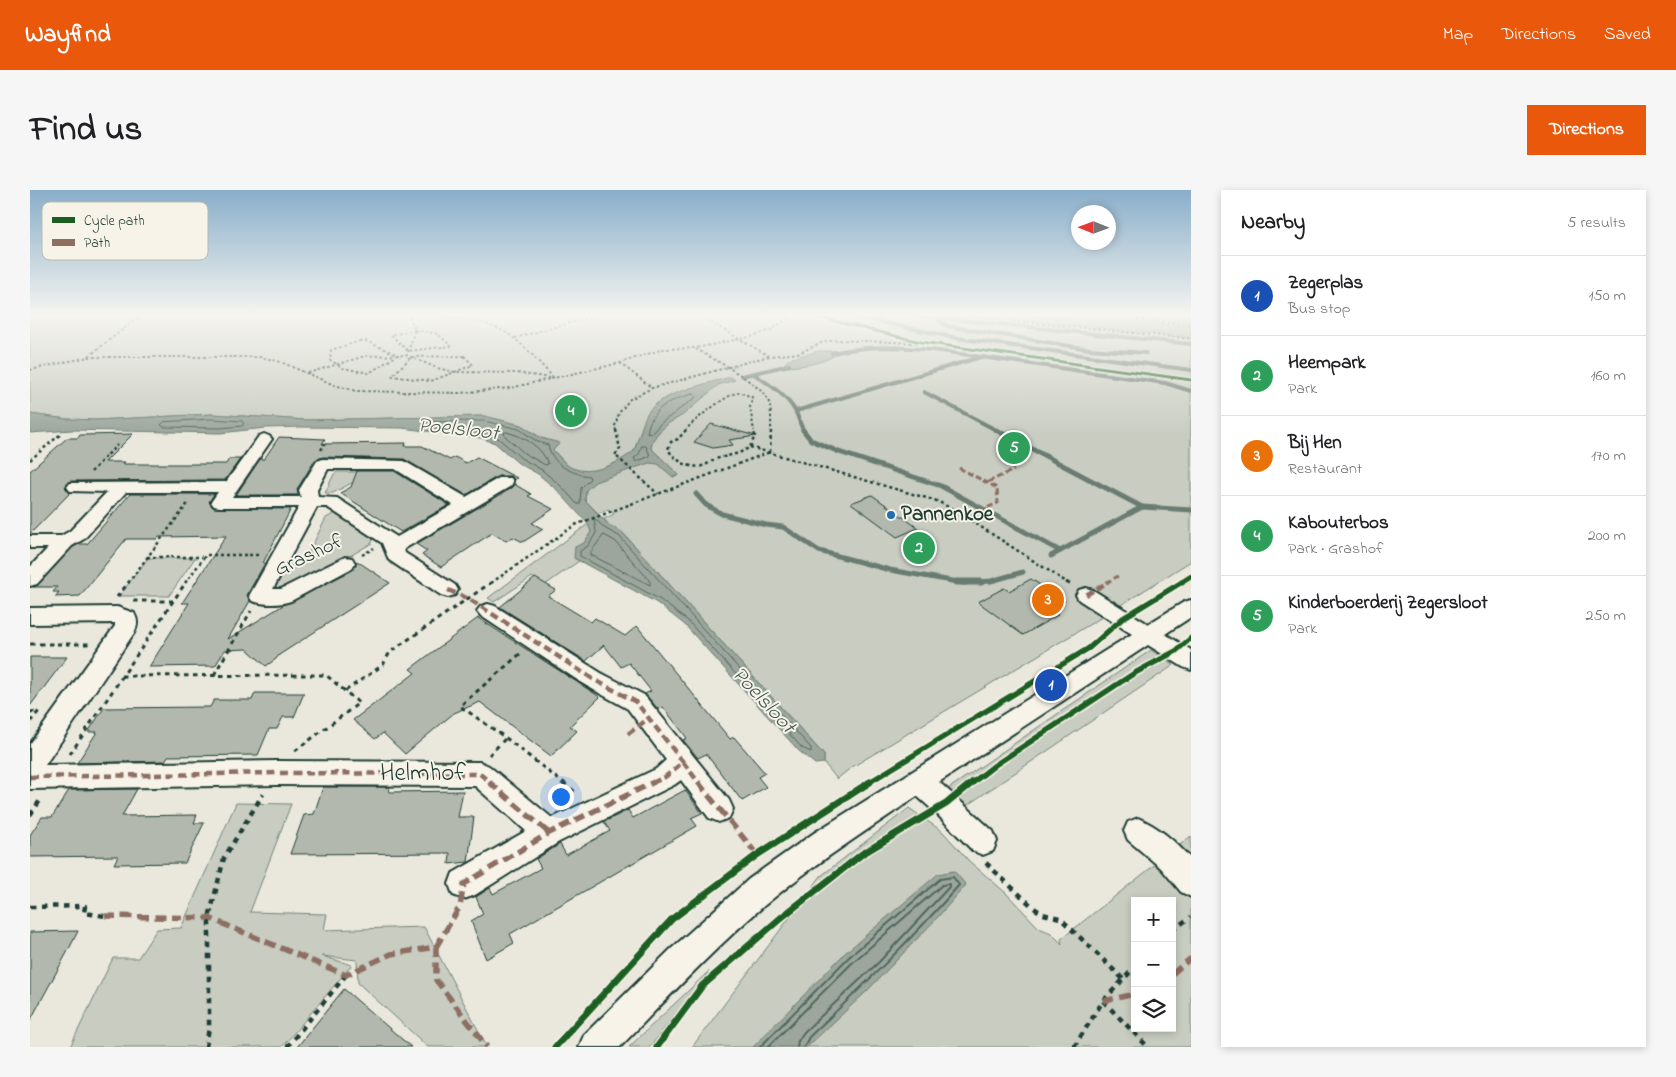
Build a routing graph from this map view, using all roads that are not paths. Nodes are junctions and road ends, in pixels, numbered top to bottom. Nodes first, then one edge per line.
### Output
1 (264, 439) dead end
2 (505, 482) dead end
3 (76, 487) road end
4 (230, 487) junction
5 (120, 488) junction
6 (311, 502) junction
7 (466, 505) junction
8 (30, 542) edge
9 (65, 542) junction
10 (392, 543) junction
11 (345, 562) road end
12 (30, 580) edge
13 (448, 590) dead end
14 (1086, 595) road end
15 (479, 605) road end
16 (1191, 607) edge
17 (30, 616) edge
18 (1150, 635) junction
19 (1191, 661) edge
20 (683, 762) junction
21 (30, 765) edge
22 (42, 777) edge
23 (918, 781) junction
24 (719, 810) dead end
25 (1138, 830) dead end
26 (549, 833) junction
27 (983, 850) road end
28 (1191, 882) edge
29 (464, 884) dead end
30 (596, 1047) edge

1 - 4 street, Grashof
2 - 7 street
3 - 5 street
4 - 5 street
4 - 6 street, Grashof
5 - 9 street
6 - 7 street, Grashof
6 - 10 street, Grashof
6 - 11 street, Grashof
7 - 10 street
8 - 9 street
9 - 12 street
10 - 13 street, Grashof
14 - 18 street
15 - 20 street
16 - 18 street
17 - 21 street
18 - 19 street
18 - 23 street
20 - 24 street
20 - 26 street
22 - 26 street, Helmhof
23 - 27 street
23 - 30 street
25 - 28 street
26 - 29 street

